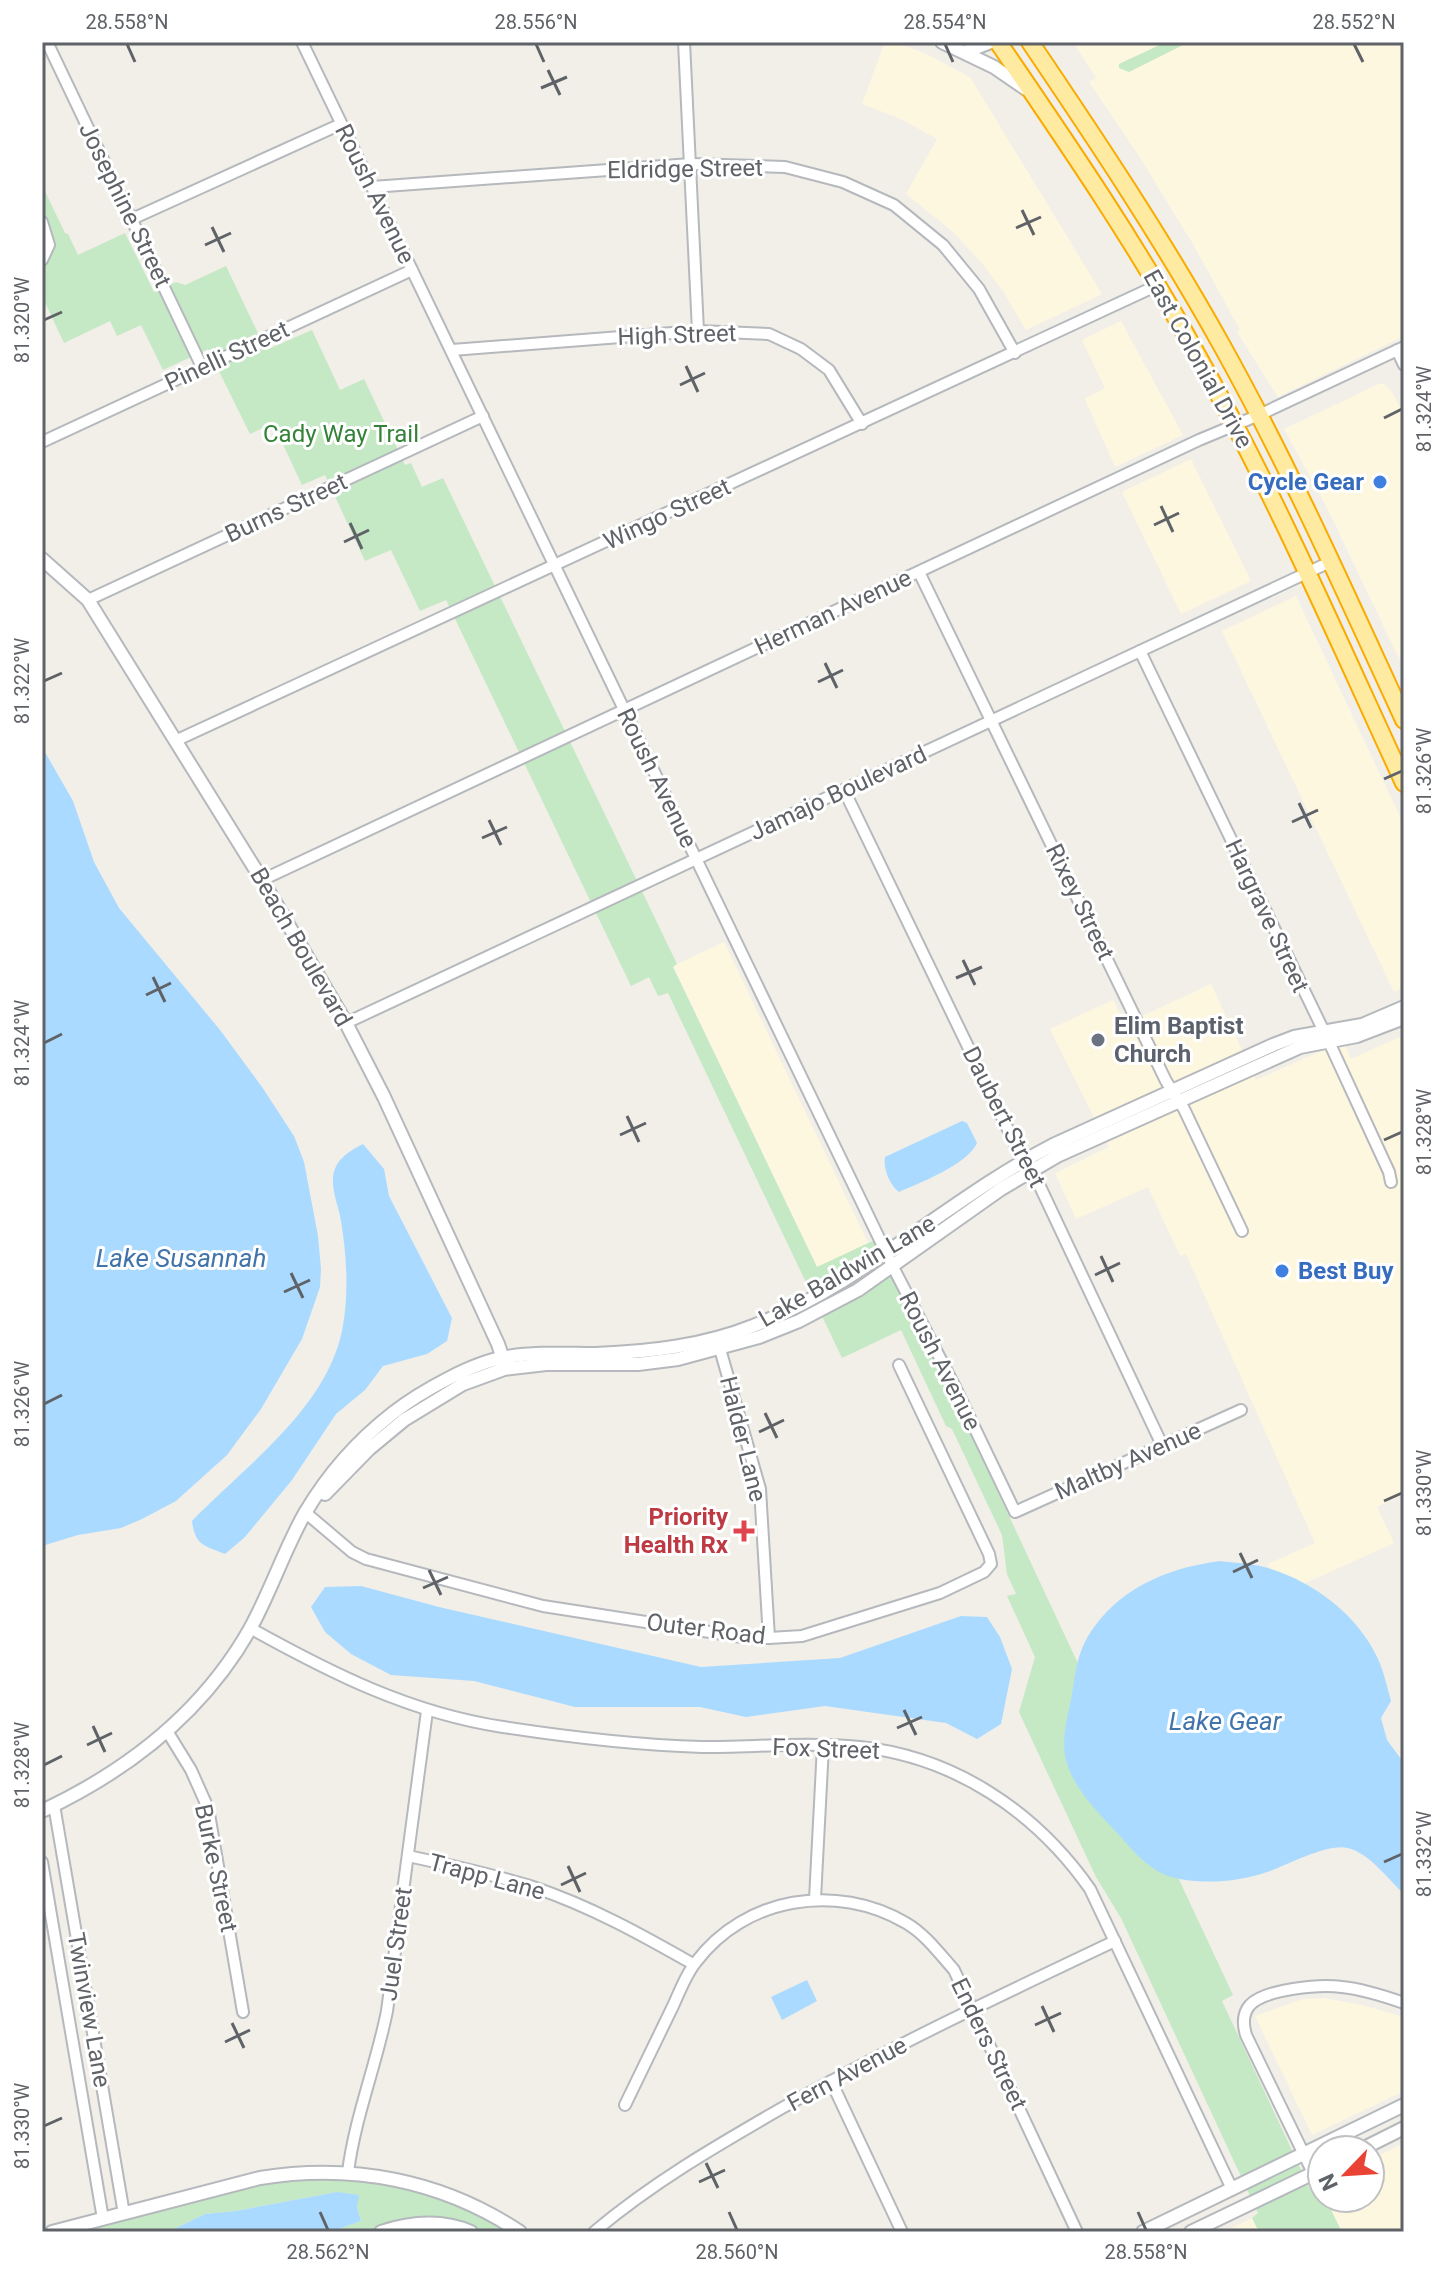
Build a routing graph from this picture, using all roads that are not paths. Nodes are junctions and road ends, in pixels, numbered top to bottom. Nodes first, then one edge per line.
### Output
1 (47, 42) edge
2 (302, 42) edge
3 (684, 42) edge
4 (942, 42) edge
5 (991, 42) edge
6 (998, 42) edge
7 (1030, 42) edge
8 (965, 52) junction
9 (1033, 94) junction
10 (341, 124) junction
11 (691, 164) junction
12 (372, 187) junction
13 (132, 219) junction
14 (42, 222) edge
15 (42, 260) edge
16 (412, 270) junction
17 (1158, 285) junction
18 (698, 331) junction
19 (1400, 349) edge
20 (452, 350) junction
21 (1015, 353) junction
22 (1404, 365) edge
23 (202, 367) junction
24 (1259, 415) junction
25 (483, 416) junction
26 (862, 424) junction
27 (1234, 424) junction
28 (42, 442) edge
29 (42, 559) edge
30 (1330, 562) junction
31 (554, 566) junction
32 (919, 572) junction
33 (1307, 573) junction
34 (88, 600) junction
35 (1140, 651) junction
36 (625, 710) junction
37 (992, 720) junction
38 (1404, 720) edge
39 (175, 741) junction
40 (1403, 778) edge
41 (844, 790) junction
42 (696, 860) junction
43 (262, 880) junction
44 (1404, 1007) edge
45 (1404, 1018) edge
46 (346, 1023) junction
47 (1326, 1038) junction
48 (1176, 1096) junction
49 (1028, 1164) junction
50 (1391, 1182) dead end
51 (1242, 1231) dead end
52 (886, 1252) junction
53 (893, 1267) junction
54 (718, 1344) junction
55 (504, 1363) junction
56 (899, 1365) dead end
57 (1241, 1410) dead end
58 (1162, 1445) junction
59 (1015, 1512) joint
60 (306, 1513) junction
61 (250, 1628) junction
62 (769, 1638) junction
63 (427, 1711) junction
64 (167, 1731) junction
65 (823, 1746) junction
66 (48, 1808) edge
67 (408, 1856) junction
68 (42, 1862) edge
69 (815, 1899) junction
70 (1115, 1941) junction
71 (693, 1964) junction
72 (1404, 2003) edge
73 (973, 2008) junction
74 (243, 2012) dead end
75 (831, 2081) junction
76 (625, 2105) dead end
77 (1404, 2105) edge
78 (1404, 2128) edge
79 (1386, 2137) edge
80 (1304, 2154) junction
81 (1306, 2156) edge
82 (348, 2172) junction
83 (1306, 2177) edge
84 (1232, 2189) junction
85 (124, 2214) junction
86 (103, 2219) junction
87 (52, 2232) edge
88 (381, 2232) edge
89 (471, 2232) edge
90 (520, 2232) edge
91 (594, 2232) edge
92 (902, 2232) edge
93 (1077, 2232) edge
94 (1143, 2232) edge
95 (1191, 2232) edge

1 - 13 street, Josephine Street
2 - 10 street, Roush Avenue
3 - 11 street
4 - 8 street
5 - 8 street
6 - 9 highway, East Colonial Drive
7 - 24 highway, East Colonial Drive
8 - 9 street
9 - 17 highway, East Colonial Drive
10 - 12 street, Roush Avenue
10 - 13 street
11 - 12 street, Eldridge Street
11 - 18 street
11 - 21 street, Eldridge Street
12 - 16 street, Roush Avenue
13 - 23 street, Josephine Street
14 - 15 street
16 - 20 street, Roush Avenue
16 - 23 street, Pinelli Street
17 - 21 street, Wingo Street
17 - 27 highway, East Colonial Drive
18 - 20 street, High Street
18 - 26 street, High Street
19 - 22 street
19 - 24 street, Herman Avenue
20 - 25 street, Roush Avenue
21 - 26 street, Wingo Street
23 - 28 street, Pinelli Street
24 - 27 street, Herman Avenue
24 - 30 highway, East Colonial Drive
25 - 31 street, Roush Avenue
25 - 34 street, Burns Street
26 - 31 street, Wingo Street
27 - 32 street, Herman Avenue
27 - 33 highway, East Colonial Drive
29 - 34 street, Beach Boulevard
30 - 33 street, Jamajo Boulevard
30 - 38 highway, East Colonial Drive
31 - 36 street, Roush Avenue
31 - 39 street, Wingo Street
32 - 36 street, Herman Avenue
32 - 37 street, Rixey Street
33 - 35 street, Jamajo Boulevard
33 - 40 highway, East Colonial Drive
34 - 39 street, Beach Boulevard
35 - 37 street, Jamajo Boulevard
35 - 47 street, Hargrave Street
36 - 42 street, Roush Avenue
36 - 43 street, Herman Avenue
37 - 41 street, Jamajo Boulevard
37 - 48 street, Rixey Street
39 - 43 street, Beach Boulevard
41 - 42 street, Jamajo Boulevard
41 - 49 street, Daubert Street
42 - 46 street, Jamajo Boulevard
42 - 52 street, Roush Avenue
43 - 46 street, Beach Boulevard
44 - 47 street, Lake Baldwin Lane
45 - 47 street, Lake Baldwin Lane
46 - 55 street, Beach Boulevard
47 - 48 street, Lake Baldwin Lane
47 - 50 street, Hargrave Street
48 - 49 street, Lake Baldwin Lane
48 - 51 street, Rixey Street
49 - 52 street, Lake Baldwin Lane
49 - 53 street, Lake Baldwin Lane
49 - 58 street, Daubert Street
52 - 53 street, Roush Avenue
52 - 54 street, Lake Baldwin Lane
53 - 54 street, Lake Baldwin Lane
53 - 59 street, Roush Avenue
54 - 55 street, Lake Baldwin Lane
54 - 62 street, Halder Lane
55 - 60 street, Lake Baldwin Lane
56 - 62 street, Outer Road
57 - 58 street, Maltby Avenue
58 - 59 street, Maltby Avenue
60 - 61 street, Lake Baldwin Lane
60 - 62 street, Outer Road
61 - 63 street, Fox Street
61 - 64 street, Lake Baldwin Lane
63 - 65 street, Fox Street
63 - 67 street, Juel Street
64 - 66 street, Lake Baldwin Lane
64 - 74 street, Burke Street
65 - 69 street
65 - 70 street, Fox Street
66 - 85 street, Twinview Lane
67 - 71 street, Trapp Lane
67 - 82 street, Juel Street
68 - 86 street, Twinview Lane
69 - 71 street, Enders Street
69 - 73 street, Enders Street
70 - 73 street, Fern Avenue
70 - 84 street, Fox Street
71 - 76 street, Enders Street
72 - 80 street
73 - 75 street, Fern Avenue
73 - 93 street, Enders Street
75 - 91 street, Fern Avenue
75 - 92 street
77 - 80 street
78 - 79 street
80 - 81 street
80 - 84 street
82 - 85 street
82 - 90 street
83 - 95 street
84 - 94 street
85 - 86 street
86 - 87 street
88 - 89 street

